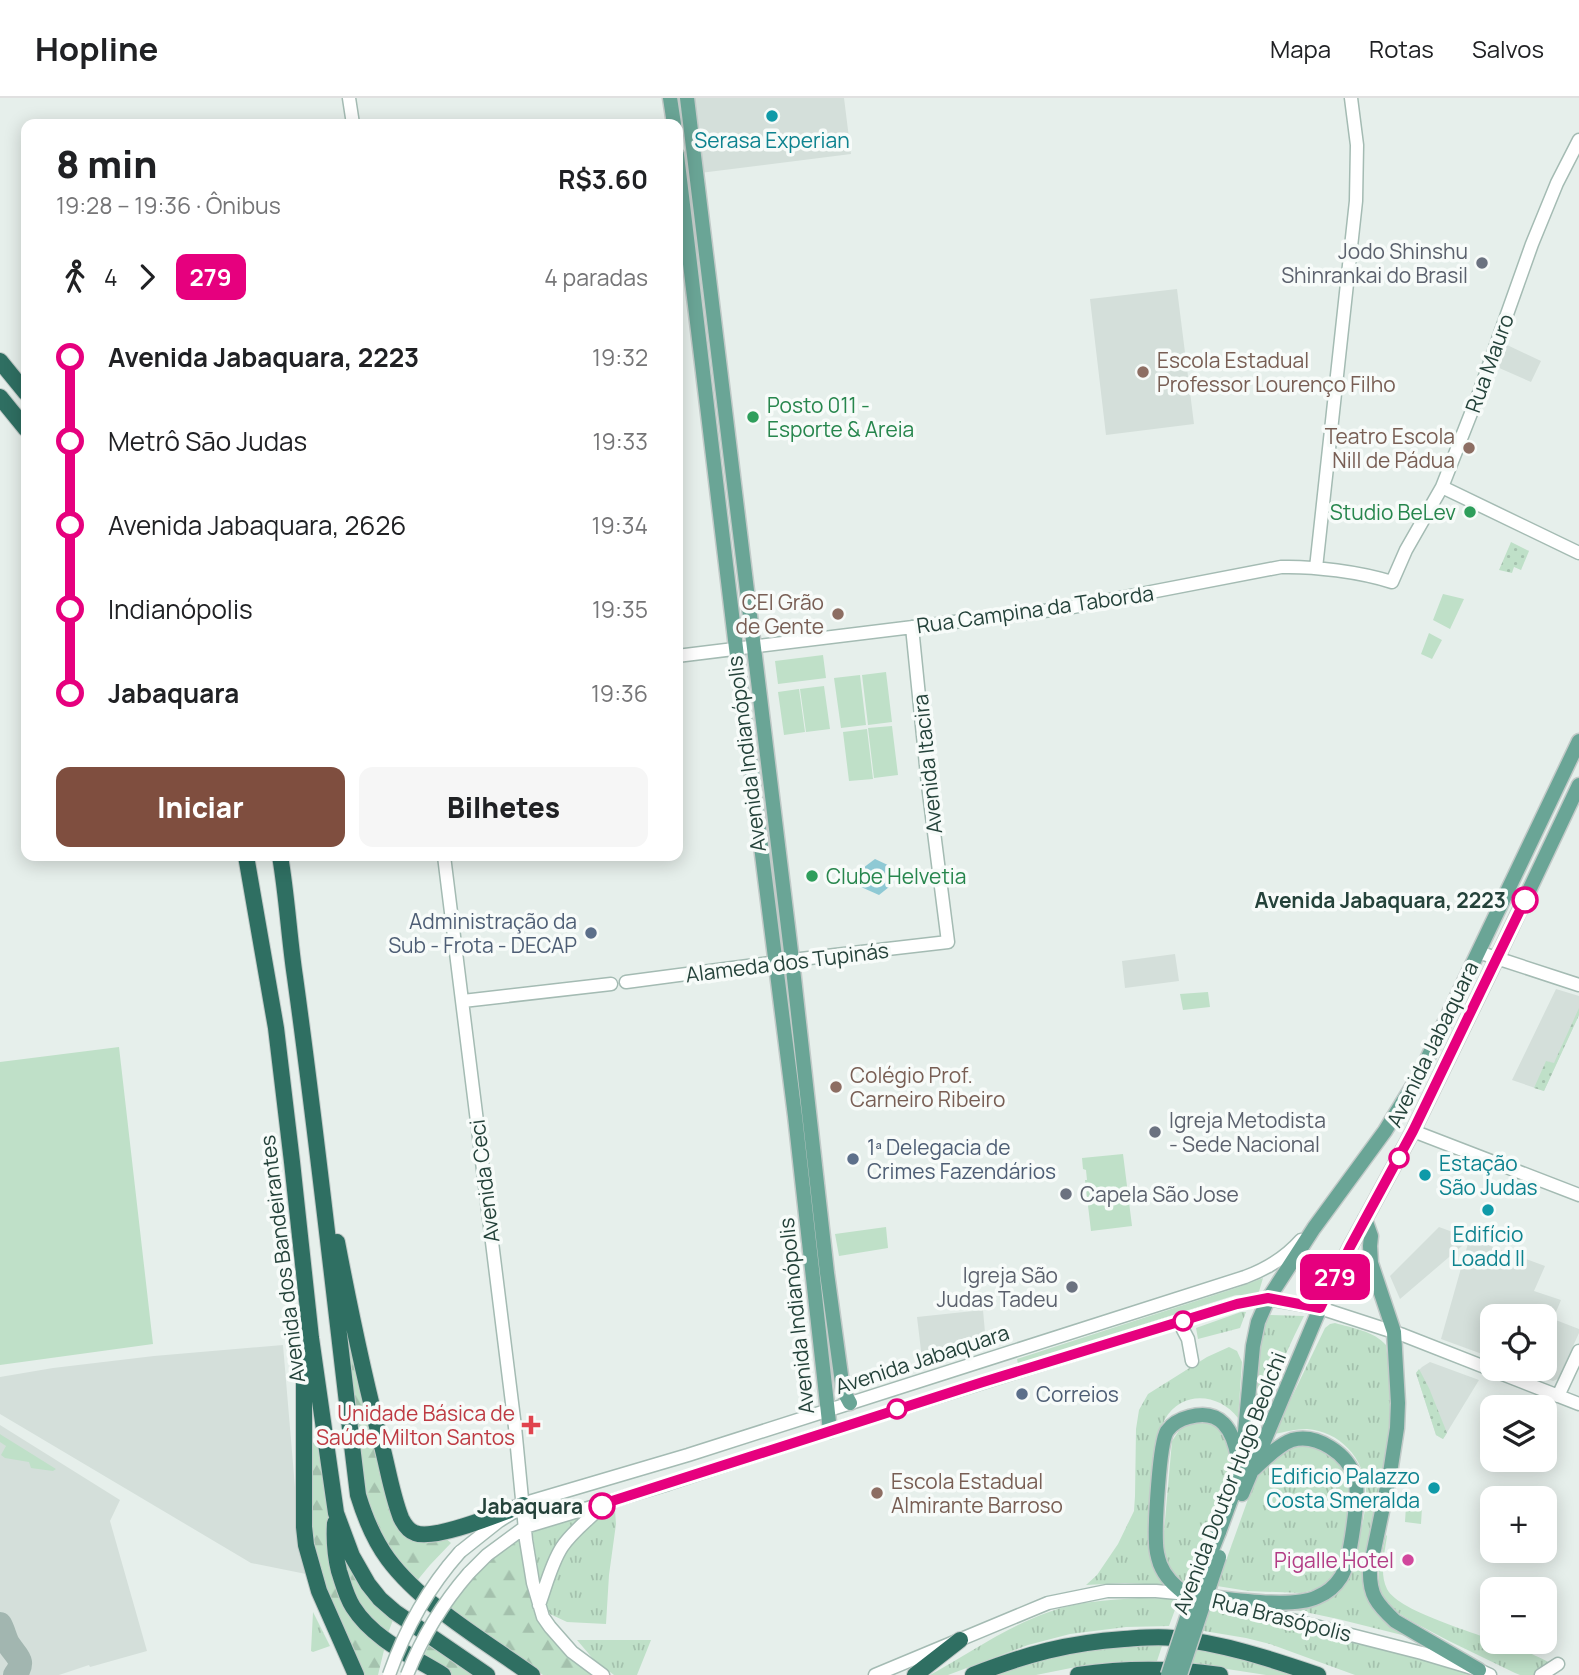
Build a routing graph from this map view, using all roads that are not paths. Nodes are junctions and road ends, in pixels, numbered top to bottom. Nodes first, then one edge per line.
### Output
1 (349, 98) edge
2 (670, 98) edge
3 (687, 98) edge
4 (1351, 98) edge
5 (352, 119) edge
6 (673, 119) edge
7 (1578, 144) edge
8 (683, 205) edge
9 (0, 360) edge
10 (21, 387) edge
11 (0, 397) edge
12 (21, 423) edge
13 (1442, 487) junction
14 (1579, 553) edge
15 (1316, 568) junction
16 (1392, 582) joint
17 (912, 627) junction
18 (754, 646) junction
19 (736, 648) junction
20 (683, 655) edge
21 (1579, 741) edge
22 (1579, 785) edge
23 (247, 861) edge
24 (281, 861) edge
25 (445, 861) edge
26 (948, 942) joint
27 (1478, 952) junction
28 (1497, 958) junction
29 (792, 960) junction
30 (776, 962) junction
31 (1579, 985) edge
32 (463, 1001) junction
33 (1413, 1131) junction
34 (323, 1193) junction
35 (1579, 1195) edge
36 (1365, 1219) junction
37 (1314, 1227) junction
38 (1268, 1298) junction
39 (1320, 1308) junction
40 (1179, 1322) junction
41 (1394, 1332) junction
42 (1579, 1351) edge
43 (313, 1355) junction
44 (999, 1356) junction
45 (1192, 1361) dead end
46 (983, 1382) junction
47 (1558, 1396) junction
48 (850, 1403) junction
49 (1579, 1404) edge
50 (828, 1411) junction
51 (830, 1431) junction
52 (674, 1460) junction
53 (1245, 1476) junction
54 (668, 1484) junction
55 (605, 1504) junction
56 (523, 1505) junction
57 (336, 1513) junction
58 (525, 1527) junction
59 (1223, 1533) junction
60 (1184, 1593) junction
61 (1201, 1596) junction
62 (539, 1605) junction
63 (960, 1640) junction
64 (1558, 1664) dead end
65 (1484, 1672) edge
66 (356, 1675) edge
67 (389, 1675) edge
68 (407, 1675) edge
69 (443, 1675) edge
70 (487, 1675) edge
71 (532, 1675) edge
72 (603, 1675) edge
73 (875, 1675) edge
74 (915, 1675) edge
75 (973, 1675) edge
76 (1077, 1675) edge
77 (1168, 1675) edge
78 (1180, 1675) edge
79 (1218, 1675) edge
80 (1318, 1675) edge
81 (1541, 1675) edge

1 - 5 street
2 - 6 main road
3 - 18 main road, Avenida Indianópolis
4 - 15 street
7 - 13 street, Rua Mauro
8 - 19 main road, Avenida Indianópolis
9 - 10 highway
11 - 12 highway
13 - 14 street
13 - 16 street, Rua Mauro
15 - 16 street, Rua Campina da Taborda
15 - 17 street, Rua Campina da Taborda
17 - 18 street, Rua Campina da Taborda
17 - 26 street, Avenida Itacira
18 - 19 street, Rua Campina da Taborda
18 - 29 main road, Avenida Indianópolis
19 - 20 street, Rua Campina da Taborda
19 - 30 main road, Avenida Indianópolis
21 - 27 main road, Avenida Jabaquara
22 - 28 main road, Avenida Jabaquara
23 - 43 highway, Avenida dos Bandeirantes
24 - 34 highway
25 - 32 street, Avenida Ceci
26 - 29 street, Alameda dos Tupinás
27 - 28 street
27 - 37 main road, Avenida Jabaquara
28 - 31 street
28 - 33 main road, Avenida Jabaquara
29 - 30 street, Alameda dos Tupinás
29 - 48 main road, Avenida Indianópolis
30 - 32 street, Alameda dos Tupinás
30 - 50 main road, Avenida Indianópolis
32 - 56 street, Avenida Ceci
33 - 35 street
33 - 36 main road, Avenida Jabaquara
34 - 56 highway
34 - 71 highway
36 - 39 main road, Avenida Jabaquara
36 - 41 main road
37 - 38 main road, Avenida Jabaquara
37 - 44 street, Avenida Jabaquara
38 - 39 street, Avenida Jabaquara
38 - 40 street, Avenida Jabaquara
38 - 53 main road, Avenida Doutor Hugo Beolchi
39 - 41 street
39 - 53 main road, Avenida Doutor Hugo Beolchi
40 - 45 street
40 - 46 street, Avenida Jabaquara
41 - 47 street
41 - 65 main road
42 - 47 street
43 - 57 highway, Avenida dos Bandeirantes
43 - 66 highway
44 - 46 street
44 - 48 street, Avenida Jabaquara
46 - 51 street, Avenida Jabaquara
47 - 49 street
48 - 50 street, Avenida Jabaquara
50 - 51 main road, Avenida Indianópolis
50 - 52 street, Avenida Jabaquara
51 - 54 street, Avenida Jabaquara
52 - 54 street
52 - 56 street, Avenida Jabaquara
53 - 59 main road, Avenida Doutor Hugo Beolchi
53 - 60 main road
53 - 61 main road
54 - 55 street, Avenida Jabaquara
55 - 58 street, Avenida Jabaquara
55 - 62 street
56 - 58 street
56 - 67 street, Avenida Jabaquara, bridge
57 - 69 highway
57 - 70 highway, Avenida dos Bandeirantes
58 - 62 street
58 - 68 street, Avenida Jabaquara, bridge
59 - 77 main road, Avenida Doutor Hugo Beolchi, bridge
59 - 78 main road, Avenida Doutor Hugo Beolchi, bridge
60 - 61 street, Rua Brasópolis
60 - 63 street, Rua Brasópolis
61 - 65 street, Rua Brasópolis
62 - 72 street
63 - 73 street, Rua Brasópolis
63 - 74 highway
64 - 81 street
75 - 80 highway
76 - 79 highway

